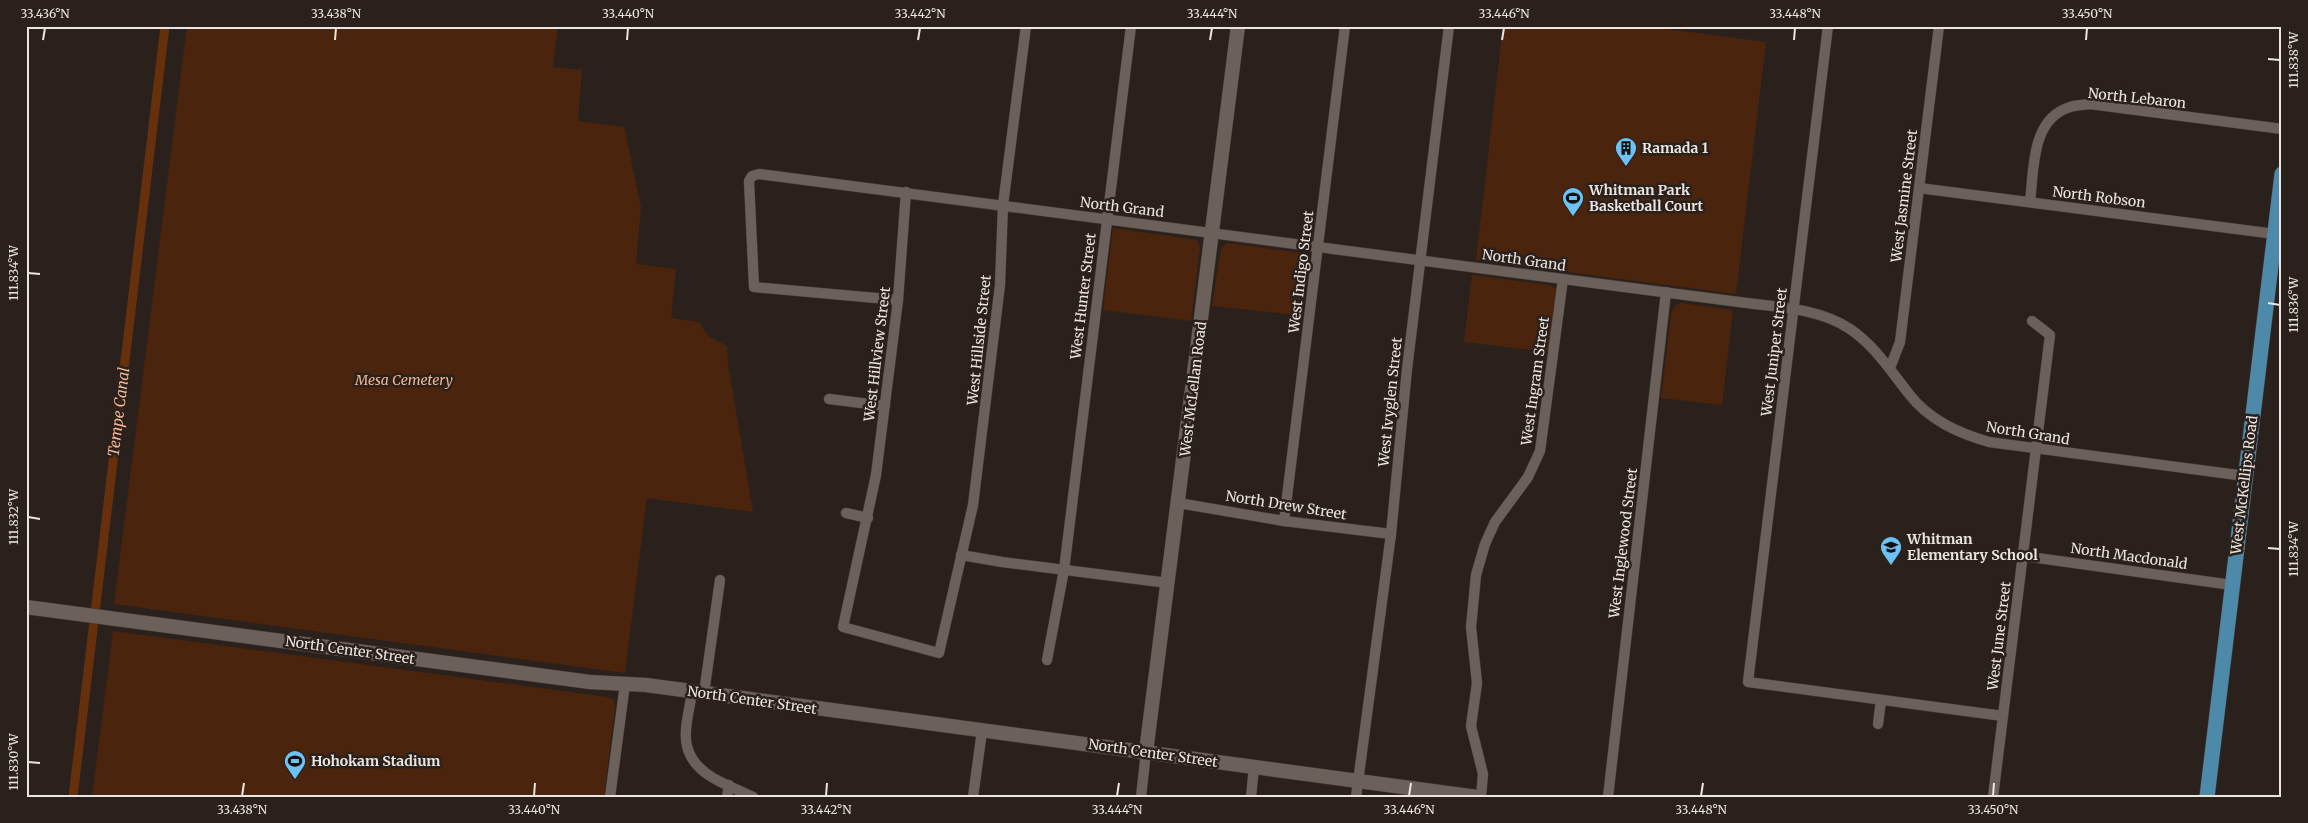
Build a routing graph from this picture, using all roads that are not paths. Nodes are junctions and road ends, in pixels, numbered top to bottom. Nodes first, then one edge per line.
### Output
1 (1026, 26) edge
2 (1131, 26) edge
3 (1238, 26) edge
4 (1345, 26) edge
5 (1449, 26) edge
6 (1828, 26) edge
7 (1939, 26) edge
8 (2282, 129) edge
9 (2282, 174) edge
10 (1919, 188) junction
11 (906, 192) junction
12 (2030, 202) junction
13 (1003, 205) junction
14 (1107, 218) junction
15 (1213, 232) junction
16 (2274, 234) junction
17 (1318, 246) junction
18 (1420, 260) junction
19 (1563, 279) junction
20 (1666, 292) junction
21 (898, 300) junction
22 (1793, 310) junction
23 (2032, 321) dead end
24 (1890, 368) junction
25 (829, 399) dead end
26 (885, 406) junction
27 (2036, 449) junction
28 (2245, 476) junction
29 (1178, 503) junction
30 (846, 513) dead end
31 (868, 518) junction
32 (1284, 521) junction
33 (1391, 534) junction
34 (961, 554) junction
35 (2023, 556) junction
36 (1064, 570) junction
37 (720, 580) dead end
38 (1168, 583) junction
39 (2232, 584) junction
40 (26, 607) edge
41 (939, 653) joint
42 (1048, 660) dead end
43 (625, 684) junction
44 (698, 692) junction
45 (1881, 700) junction
46 (2003, 716) junction
47 (1878, 724) dead end
48 (982, 731) junction
49 (1146, 752) junction
50 (1254, 767) junction
51 (1358, 780) junction
52 (728, 785) junction
53 (610, 797) edge
54 (727, 797) edge
55 (753, 797) edge
56 (973, 797) edge
57 (1141, 797) edge
58 (1251, 797) edge
59 (1356, 797) edge
60 (1477, 797) edge
61 (1481, 797) edge
62 (1608, 797) edge
63 (1993, 797) edge
64 (2207, 797) edge

1 - 13 street, West Hillside Street
2 - 14 street, West Hunter Street
3 - 15 street, West McLellan Road
4 - 17 street, West Indigo Street
5 - 18 street, West Ivyglen Street
6 - 22 street, West Juniper Street
7 - 10 street, West Jasmine Street
8 - 12 street, North Lebaron
9 - 16 main road, West McKellips Road
10 - 12 street, North Robson
10 - 24 street, West Jasmine Street
11 - 13 street, North Grand
11 - 21 street, West Hillview Street
11 - 21 street, North Grand
12 - 16 street, North Robson
13 - 14 street, North Grand
13 - 34 street, West Hillside Street
14 - 15 street, North Grand
14 - 36 street, West Hunter Street
15 - 17 street, North Grand
15 - 29 street, West McLellan Road
16 - 28 main road, West McKellips Road
17 - 18 street, North Grand
17 - 32 street, West Indigo Street
18 - 19 street, North Grand
18 - 33 street, West Ivyglen Street
19 - 20 street, North Grand
19 - 61 street, West Ingram Street
20 - 22 street, North Grand
20 - 62 street, West Inglewood Street
21 - 26 street, West Hillview Street
22 - 24 street, North Grand
22 - 45 street, West Juniper Street
23 - 27 street, West June Street
24 - 27 street, North Grand
25 - 26 street
26 - 31 street, West Hillview Street
27 - 28 street, North Grand
27 - 35 street, West June Street
28 - 39 main road, West McKellips Road
29 - 32 street, North Drew Street
29 - 38 street, West McLellan Road
30 - 31 street
31 - 41 street, West Hillview Street
32 - 33 street, North Drew Street
33 - 51 street, West Ivyglen Street
34 - 36 street
34 - 41 street, West Hillside Street
35 - 39 street, North Macdonald
35 - 46 street, West June Street
36 - 38 street
36 - 42 street, West Hunter Street
37 - 44 street
38 - 49 street, West McLellan Road
39 - 64 main road, West McKellips Road
40 - 43 street, North Center Street
43 - 44 street, North Center Street
43 - 53 street
44 - 48 street, North Center Street
44 - 52 street
45 - 46 street
45 - 47 street
46 - 63 street, West June Street
48 - 49 street, North Center Street
48 - 56 street
49 - 50 street, North Center Street
49 - 57 street
50 - 51 street, North Center Street
50 - 58 street
51 - 59 street, West Ivyglen Street
51 - 60 street, North Center Street
52 - 54 street
52 - 55 street

